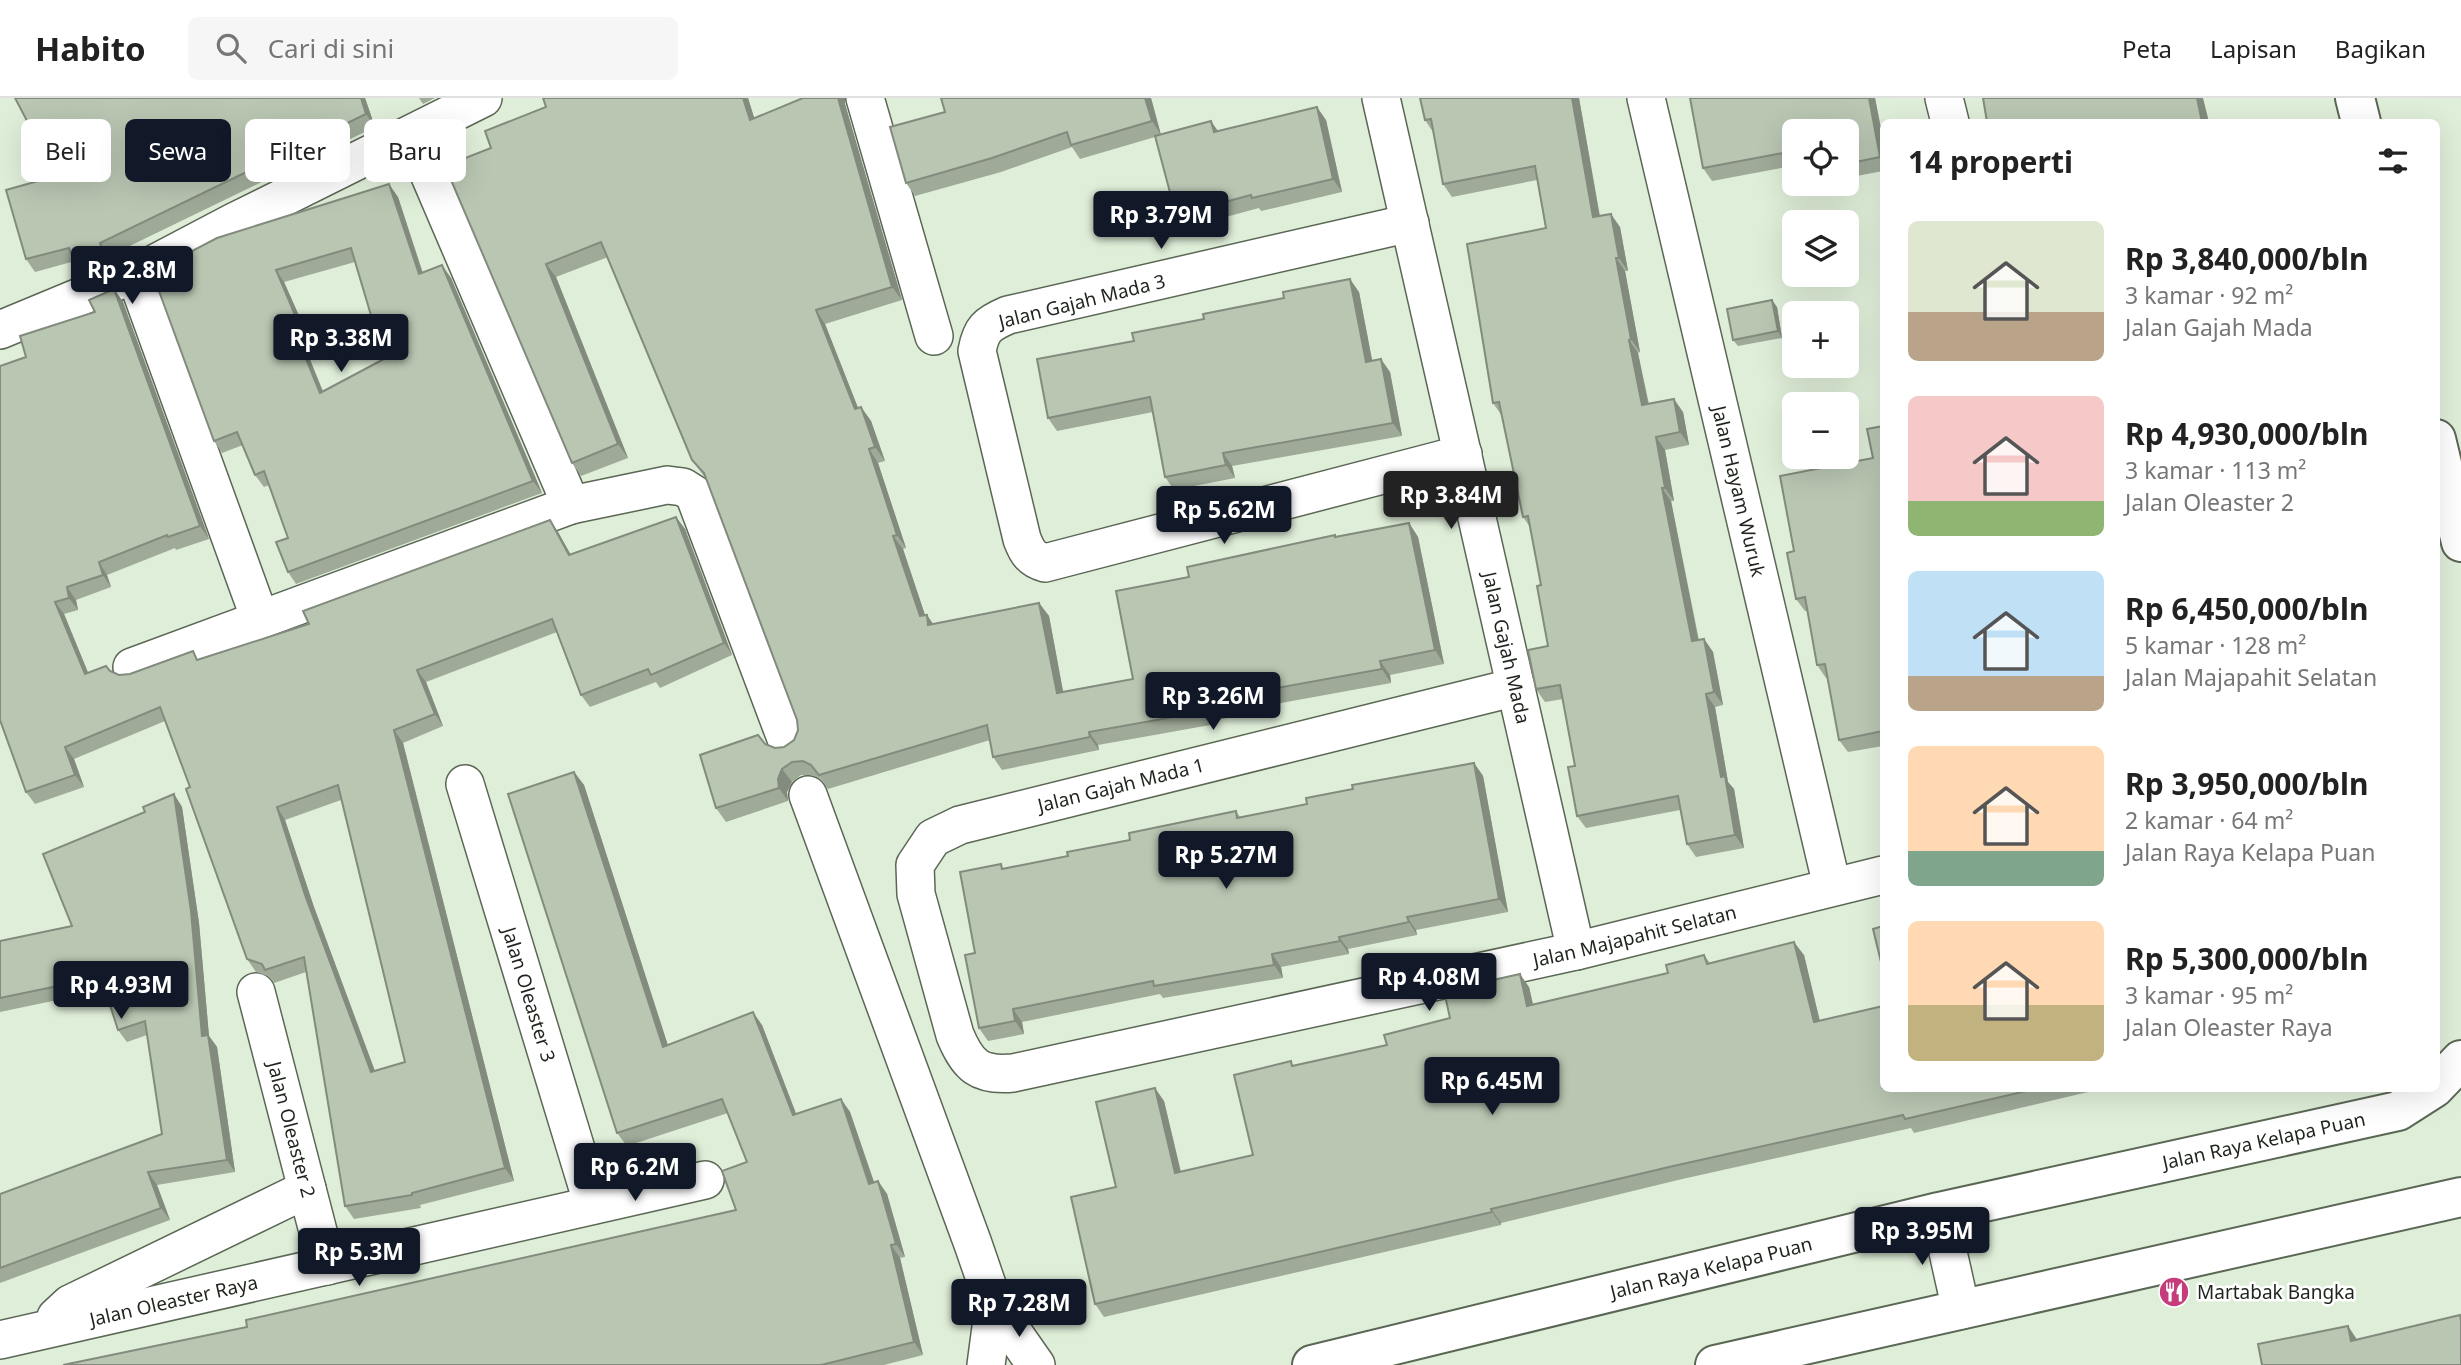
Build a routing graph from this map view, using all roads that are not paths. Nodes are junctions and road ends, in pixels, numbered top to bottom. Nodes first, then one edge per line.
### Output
1 (483, 98) edge
2 (865, 98) edge
3 (1381, 98) edge
4 (1646, 98) edge
5 (1944, 98) edge
6 (2356, 98) edge
7 (442, 119) edge
8 (1949, 119) edge
9 (2360, 119) edge
10 (364, 158) edge
11 (433, 182) edge
12 (1410, 223) junction
13 (135, 274) junction
14 (0, 330) edge
15 (934, 336) dead end
16 (1463, 454) junction
17 (2440, 455) edge
18 (571, 505) junction
19 (2461, 542) edge
20 (260, 619) junction
21 (132, 667) dead end
22 (1516, 687) junction
23 (787, 741) edge
24 (465, 784) dead end
25 (808, 794) dead end
26 (1880, 876) edge
27 (1832, 886) junction
28 (1576, 951) junction
29 (256, 992) dead end
30 (2461, 1060) edge
31 (977, 1069) joint
32 (2440, 1082) edge
33 (2427, 1092) edge
34 (705, 1180) dead end
35 (307, 1189) junction
36 (2461, 1197) edge
37 (593, 1205) junction
38 (1939, 1212) junction
39 (327, 1266) junction
40 (994, 1305) junction
41 (1961, 1310) junction
42 (51, 1328) junction
43 (0, 1340) edge
44 (986, 1365) edge
45 (1036, 1365) edge
46 (1312, 1365) edge
47 (1715, 1365) edge

1 - 7 street
2 - 15 street
3 - 12 street, Jalan Gajah Mada
4 - 27 street, Jalan Hayam Wuruk
5 - 8 street
6 - 9 street
10 - 13 street
11 - 18 street
12 - 16 street, Jalan Gajah Mada
12 - 16 street, Jalan Gajah Mada 3
13 - 14 street
13 - 20 street
16 - 22 street, Jalan Gajah Mada
17 - 19 street
18 - 20 street
18 - 23 street
20 - 21 street
22 - 28 street, Jalan Gajah Mada
22 - 31 street, Jalan Gajah Mada 1
24 - 37 street, Jalan Oleaster 3
25 - 40 street
26 - 27 street, Jalan Majapahit Selatan
27 - 28 street, Jalan Majapahit Selatan
28 - 31 street, Jalan Majapahit Selatan
29 - 35 street, Jalan Oleaster 2
30 - 32 street, Jalan Raya Kelapa Puan
33 - 38 street, Jalan Raya Kelapa Puan
34 - 37 street, Jalan Oleaster Raya
35 - 39 street, Jalan Oleaster 2
35 - 42 street, Jalan Oleaster Raya
36 - 41 street
37 - 39 street, Jalan Oleaster Raya
38 - 41 street
38 - 46 street, Jalan Raya Kelapa Puan
39 - 42 street, Jalan Oleaster Raya
40 - 44 street
40 - 45 street
41 - 47 street
42 - 43 street, Jalan Oleaster Raya

